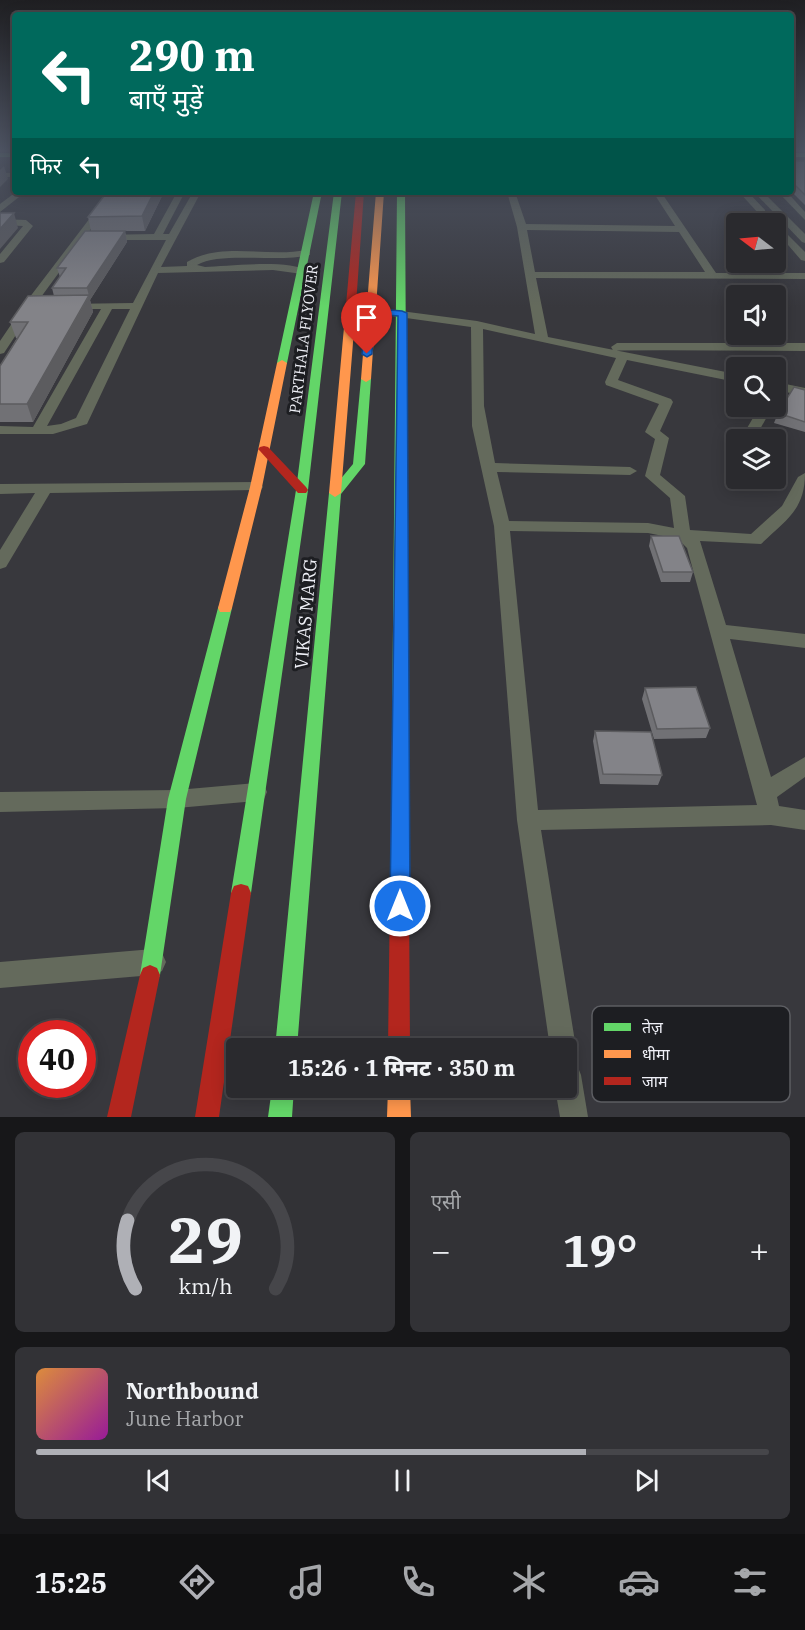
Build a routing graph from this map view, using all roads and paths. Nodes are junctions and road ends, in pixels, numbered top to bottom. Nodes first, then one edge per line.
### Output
1 (105, 203) edge
2 (175, 203) edge
3 (191, 203) edge
4 (316, 203) edge
5 (337, 203) edge
6 (359, 203) edge
7 (380, 203) edge
8 (383, 203) edge
9 (402, 203) edge
10 (514, 203) edge
11 (664, 203) edge
12 (769, 203) edge
13 (794, 203) edge
14 (805, 217) edge
15 (0, 222) edge
16 (403, 222) junction
17 (522, 227) junction
18 (681, 229) junction
19 (78, 237) junction
20 (157, 237) junction
21 (173, 237) junction
22 (786, 238) edge
23 (805, 240) edge
24 (174, 257) junction
25 (805, 258) edge
26 (0, 260) edge
27 (196, 264) junction
28 (289, 265) junction
29 (154, 270) junction
30 (531, 274) junction
31 (713, 276) junction
32 (805, 276) edge
33 (40, 306) junction
34 (108, 306) junction
35 (137, 306) junction
36 (370, 310) junction
37 (402, 313) junction
38 (477, 324) junction
39 (542, 338) junction
40 (577, 347) junction
41 (805, 347) edge
42 (0, 350) edge
43 (623, 356) junction
44 (726, 376) edge
45 (786, 389) edge
46 (805, 392) edge
47 (0, 430) edge
48 (38, 430) junction
49 (264, 449) junction
50 (488, 467) junction
51 (630, 471) dead end
52 (805, 477) edge
53 (256, 487) junction
54 (0, 489) edge
55 (45, 489) junction
56 (302, 490) junction
57 (335, 493) junction
58 (502, 526) junction
59 (683, 536) junction
60 (0, 563) edge
61 (719, 631) junction
62 (805, 642) edge
63 (805, 766) edge
64 (256, 792) junction
65 (765, 793) junction
66 (177, 799) junction
67 (0, 802) edge
68 (771, 814) junction
69 (528, 820) junction
70 (805, 820) edge
71 (153, 962) junction
72 (0, 975) edge
73 (287, 1038) edge
74 (399, 1038) edge
75 (561, 1038) edge
76 (281, 1098) edge
77 (399, 1098) edge
78 (571, 1098) edge
79 (119, 1117) edge
80 (207, 1117) edge
81 (280, 1117) edge
82 (399, 1117) edge
83 (574, 1117) edge

1 - 19 street
2 - 20 street
3 - 21 street
4 - 28 main road
5 - 56 main road, PARTHALA FLYOVER
6 - 57 main road
7 - 36 main road
8 - 16 main road
9 - 16 main road
10 - 17 street
11 - 18 street
12 - 23 street
13 - 14 street
15 - 26 street
16 - 37 main road
17 - 18 street
17 - 30 street
18 - 31 street
19 - 20 street
19 - 33 street
20 - 21 street
21 - 24 street
22 - 25 street
24 - 27 street
24 - 29 street
27 - 28 street
27 - 28 street
27 - 29 street
28 - 49 main road
29 - 35 street
30 - 31 street
30 - 39 street
31 - 32 street
33 - 34 street
33 - 42 street
34 - 35 street
34 - 48 street
35 - 48 street
36 - 37 street
36 - 57 main road
37 - 38 street
37 - 74 main road
38 - 39 street
38 - 50 street
39 - 40 street
40 - 41 street
40 - 43 street
43 - 44 street
43 - 59 street
45 - 46 street
47 - 48 street
49 - 53 main road
49 - 56 main road
50 - 51 street
50 - 58 street
52 - 59 street
53 - 55 street
53 - 66 main road
54 - 55 street
55 - 60 street
56 - 64 main road, VIKAS MARG
57 - 73 main road, VIKAS MARG
58 - 59 street
58 - 69 street
59 - 61 street
61 - 62 street
61 - 65 street
63 - 65 street
64 - 66 street
64 - 80 main road, VIKAS MARG
65 - 68 street
66 - 67 street
66 - 71 main road
68 - 69 street
68 - 70 street
69 - 75 street
71 - 72 street
71 - 79 main road
76 - 81 main road
77 - 82 main road
78 - 83 street

